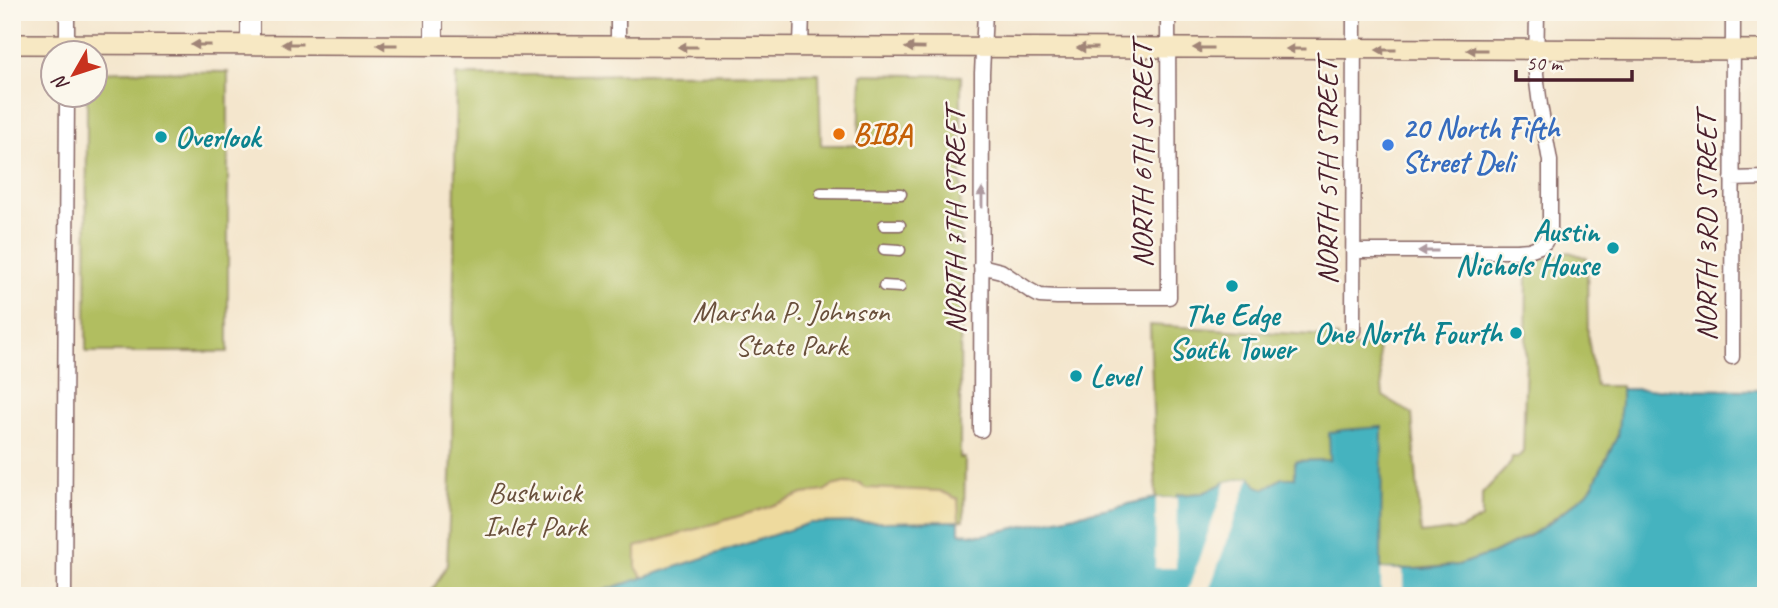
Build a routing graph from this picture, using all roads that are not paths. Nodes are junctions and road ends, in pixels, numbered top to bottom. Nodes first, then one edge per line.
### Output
1 (67, 12) edge
2 (250, 12) edge
3 (434, 12) edge
4 (618, 12) edge
5 (802, 12) edge
6 (985, 12) edge
7 (1168, 12) edge
8 (1354, 12) edge
9 (1537, 12) edge
10 (1733, 12) edge
11 (67, 38) edge
12 (12, 44) edge
13 (250, 44) junction
14 (434, 45) junction
15 (38, 46) edge
16 (801, 46) junction
17 (618, 47) junction
18 (108, 48) edge
19 (983, 48) junction
20 (1168, 48) junction
21 (1354, 50) junction
22 (1536, 50) junction
23 (1733, 50) junction
24 (1766, 50) edge
25 (66, 108) edge
26 (1766, 178) edge
27 (1732, 179) junction
28 (821, 193) dead end
29 (901, 194) dead end
30 (884, 225) dead end
31 (900, 225) dead end
32 (884, 249) dead end
33 (900, 250) dead end
34 (1353, 251) junction
35 (981, 266) junction
36 (884, 286) dead end
37 (900, 287) dead end
38 (1353, 331) dead end
39 (1732, 357) dead end
40 (981, 430) dead end
41 (64, 596) edge

1 - 11 street
2 - 13 street
3 - 14 street
4 - 17 street
5 - 16 street
6 - 19 street, NORTH 7TH STREET
7 - 20 street, NORTH 6TH STREET
8 - 21 street, NORTH 5TH STREET
9 - 22 street
10 - 23 street, NORTH 3RD STREET
12 - 15 main road
14 -> 13 main road
13 -> 18 main road
14 - 17 main road
16 -> 17 main road
19 -> 16 main road
20 -> 19 main road
35 -> 19 street, NORTH 7TH STREET
21 -> 20 main road
20 - 35 street, NORTH 6TH STREET
22 -> 21 main road
21 - 34 street, NORTH 5TH STREET
22 - 23 main road
22 -> 34 street
23 - 24 main road
23 - 27 street, NORTH 3RD STREET
25 - 41 street
26 - 27 street
27 - 39 street, NORTH 3RD STREET
28 - 29 street
30 - 31 street
32 - 33 street
34 - 38 street, NORTH 5TH STREET
35 - 40 street, NORTH 7TH STREET
36 - 37 street

